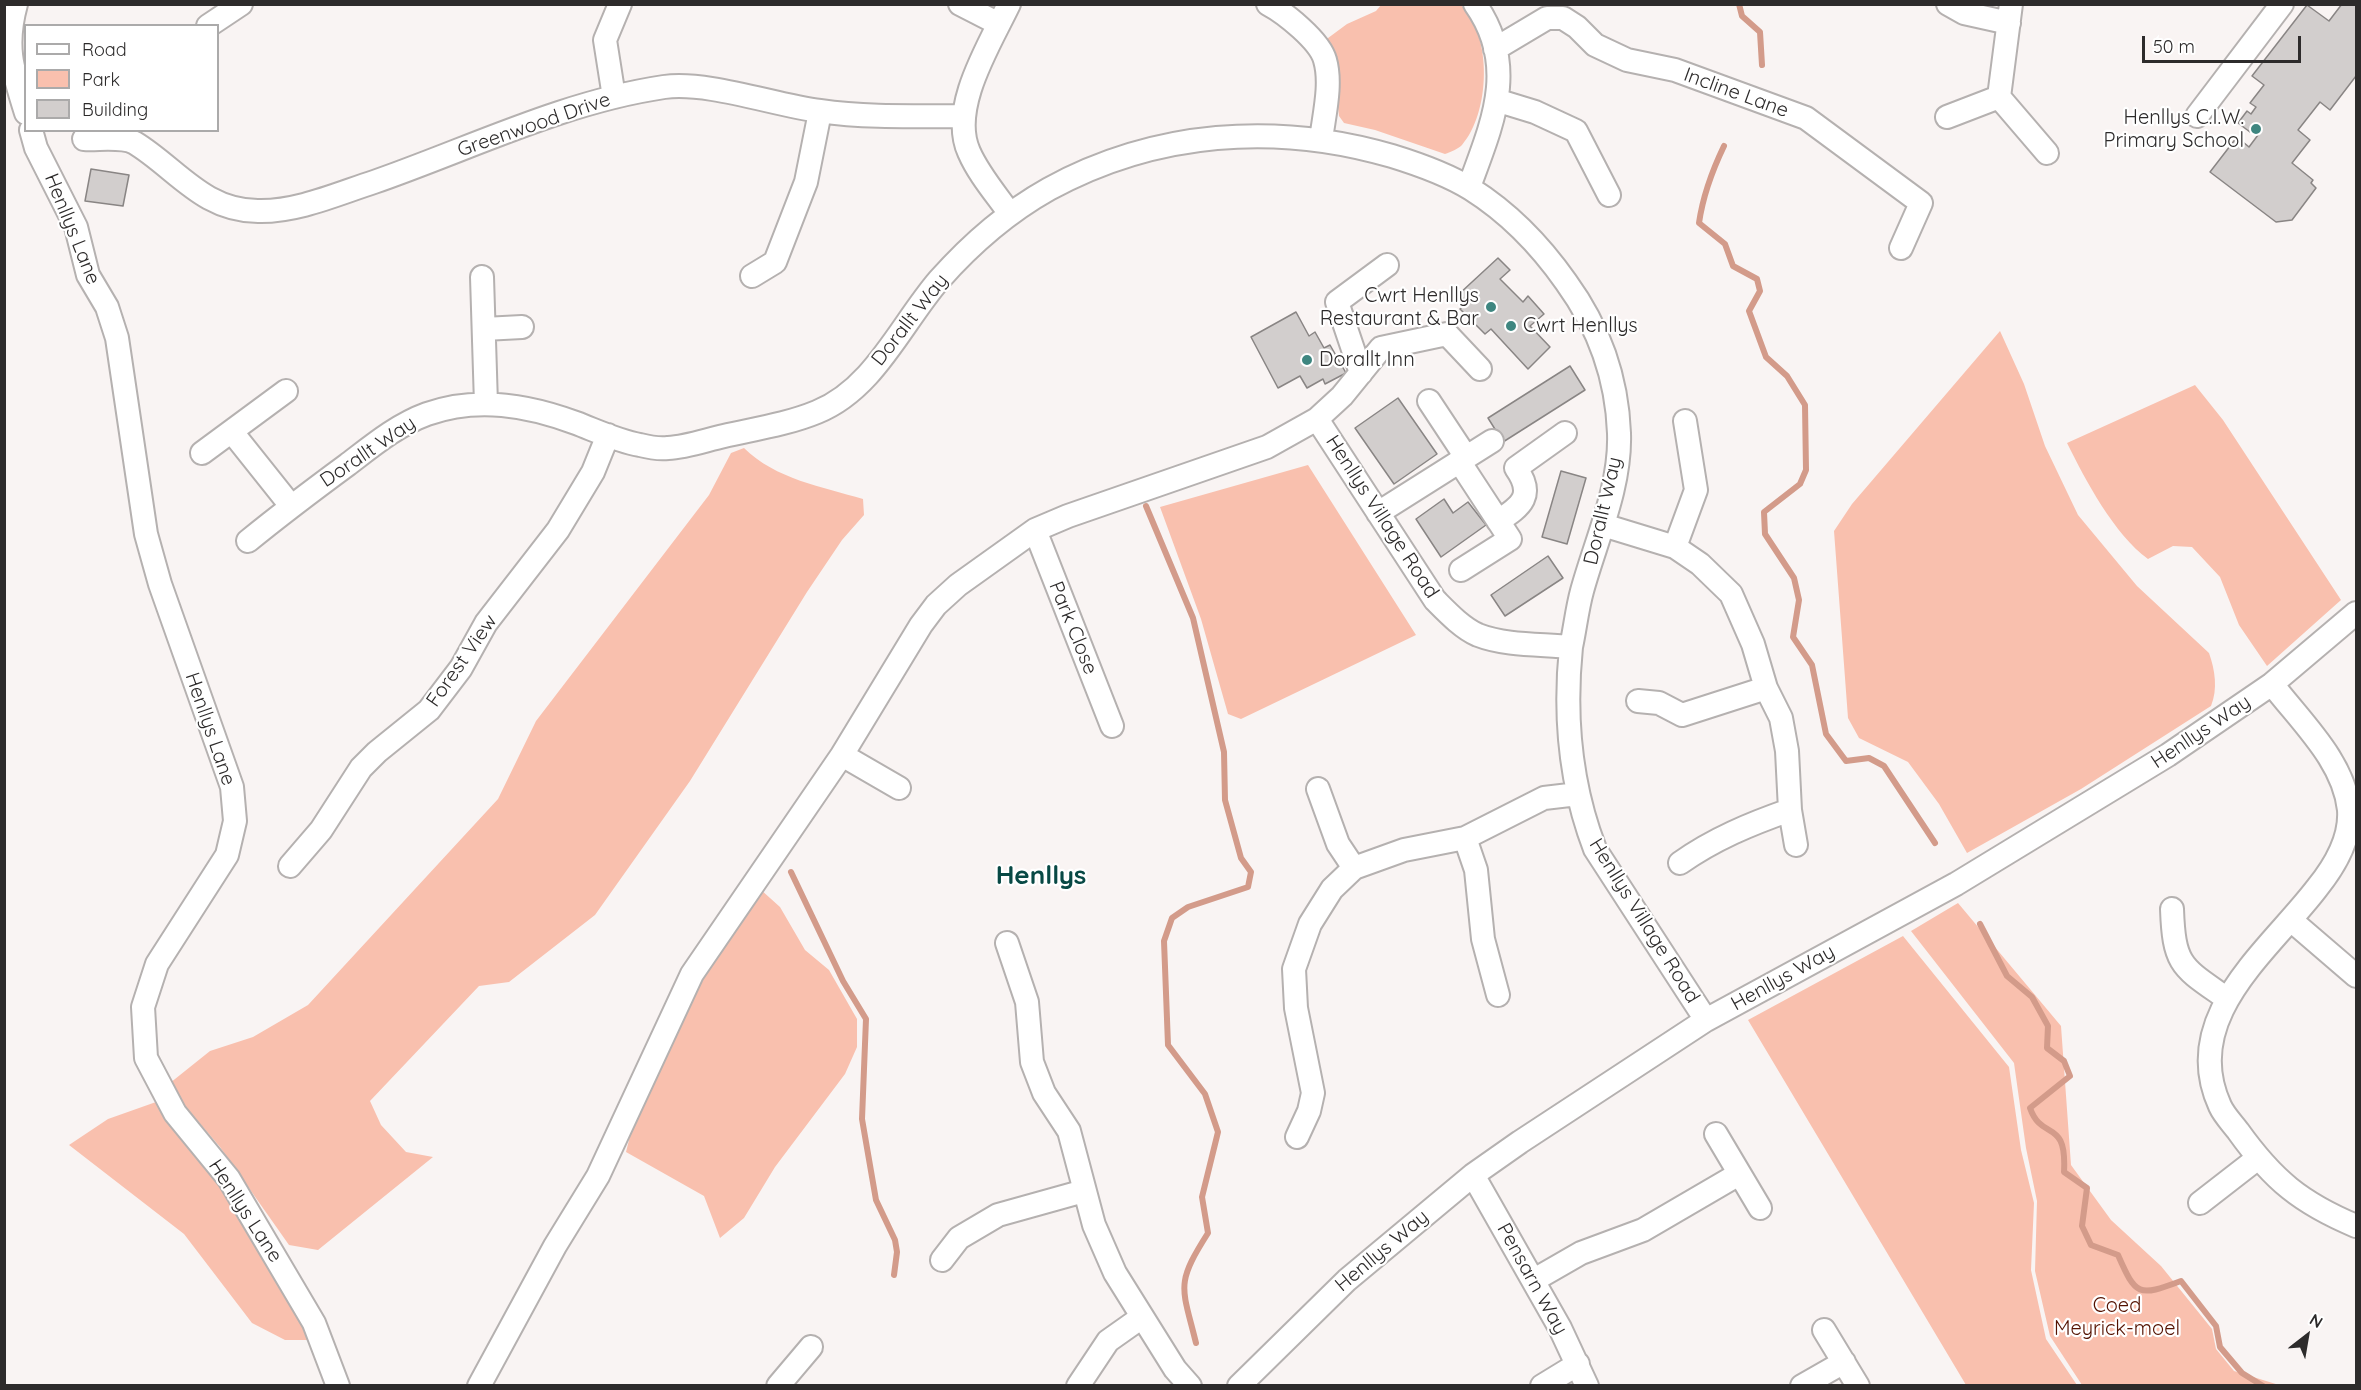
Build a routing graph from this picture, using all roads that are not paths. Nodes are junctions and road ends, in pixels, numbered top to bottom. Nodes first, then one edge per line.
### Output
1 (16, 4) edge
2 (241, 4) edge
3 (620, 4) edge
4 (960, 4) edge
5 (1268, 4) edge
6 (1475, 4) edge
7 (1948, 4) edge
8 (2282, 4) edge
9 (1004, 14) edge
10 (2010, 14) edge
11 (211, 24) edge
12 (1495, 49) junction
13 (1999, 97) junction
14 (614, 98) junction
15 (1499, 101) junction
16 (24, 106) edge
17 (820, 111) junction
18 (963, 116) junction
19 (2197, 116) dead end
20 (1947, 117) dead end
21 (32, 132) edge
22 (135, 136) edge
23 (84, 139) dead end
24 (1321, 140) junction
25 (2047, 153) dead end
26 (1469, 187) junction
27 (1609, 195) dead end
28 (1010, 214) junction
29 (1901, 248) dead end
30 (1387, 265) dead end
31 (752, 276) dead end
32 (482, 277) dead end
33 (522, 327) dead end
34 (484, 329) junction
35 (1480, 369) dead end
36 (1361, 373) junction
37 (286, 391) dead end
38 (1429, 401) dead end
39 (486, 404) junction
40 (1317, 419) junction
41 (1685, 421) dead end
42 (232, 432) junction
43 (1565, 433) dead end
44 (608, 435) junction
45 (1492, 441) dead end
46 (202, 453) dead end
47 (1463, 459) junction
48 (291, 506) junction
49 (1378, 513) junction
50 (1498, 521) junction
51 (1603, 525) junction
52 (1035, 530) junction
53 (248, 541) dead end
54 (1675, 547) junction
55 (1461, 570) dead end
56 (2356, 613) edge
57 (1571, 647) junction
58 (2272, 684) junction
59 (1766, 688) junction
60 (1638, 701) dead end
61 (1112, 726) dead end
62 (842, 755) junction
63 (899, 788) dead end
64 (1318, 789) dead end
65 (1578, 795) junction
66 (1790, 810) junction
67 (2353, 811) edge
68 (1465, 838) junction
69 (1796, 845) dead end
70 (1680, 863) dead end
71 (290, 866) dead end
72 (1354, 868) junction
73 (2172, 909) dead end
74 (2292, 921) junction
75 (1007, 943) dead end
76 (2356, 976) edge
77 (1498, 995) dead end
78 (2226, 998) junction
79 (1706, 1020) junction
80 (1716, 1134) dead end
81 (1297, 1137) dead end
82 (2258, 1158) junction
83 (1739, 1174) junction
84 (1473, 1175) junction
85 (1084, 1191) junction
86 (2200, 1203) dead end
87 (1760, 1208) dead end
88 (2356, 1226) edge
89 (942, 1260) dead end
90 (1534, 1280) junction
91 (1142, 1317) junction
92 (1824, 1330) dead end
93 (811, 1347) dead end
94 (1844, 1362) junction
95 (1578, 1364) junction
96 (338, 1386) edge
97 (479, 1386) edge
98 (778, 1386) edge
99 (1078, 1386) edge
100 (1190, 1386) edge
101 (1239, 1386) edge
102 (1542, 1386) edge
103 (1587, 1386) edge
104 (1802, 1386) edge
105 (1858, 1386) edge

1 - 16 street
2 - 11 street
3 - 14 street
4 - 9 street
5 - 24 street
6 - 12 street
7 - 10 street
8 - 19 street
9 - 18 street
10 - 13 street
12 - 15 street
12 - 29 street, Incline Lane
13 - 20 street
13 - 25 street
14 - 17 street, Greenwood Drive
14 - 22 street, Greenwood Drive
15 - 26 street
15 - 27 street
17 - 18 street, Greenwood Drive
17 - 31 street
18 - 28 street
21 - 96 street, Henllys Lane
22 - 23 street, Greenwood Drive
24 - 26 street, Dorallt Way
24 - 28 street, Dorallt Way
26 - 51 street, Dorallt Way
28 - 44 street, Dorallt Way
30 - 36 street
32 - 34 street
33 - 34 street
34 - 39 street
35 - 36 street
36 - 40 street
37 - 42 street
38 - 47 street
39 - 44 street, Dorallt Way
39 - 48 street, Dorallt Way
40 - 49 street, Henllys Village Road
40 - 52 street
41 - 54 street
42 - 46 street
42 - 48 street
43 - 50 street
44 - 71 street, Forest View
45 - 47 street
47 - 49 street
47 - 50 street
48 - 53 street, Dorallt Way
49 - 57 street, Henllys Village Road
50 - 55 street
51 - 54 street
51 - 57 street, Dorallt Way
52 - 61 street, Park Close
52 - 62 street
54 - 59 street
56 - 58 street, Henllys Way
57 - 65 street, Henllys Village Road
58 - 67 street
58 - 79 street, Henllys Way
59 - 60 street
59 - 66 street
62 - 63 street
62 - 97 street
64 - 72 street
65 - 68 street
65 - 79 street, Henllys Village Road
66 - 69 street
66 - 70 street
67 - 74 street
68 - 72 street
68 - 77 street
72 - 81 street
73 - 78 street
74 - 76 street
74 - 78 street
75 - 85 street
78 - 82 street
79 - 84 street, Henllys Way
80 - 83 street
82 - 86 street
82 - 88 street
83 - 87 street
83 - 90 street
84 - 90 street, Pensarn Way
84 - 101 street, Henllys Way
85 - 89 street
85 - 91 street
90 - 95 street, Pensarn Way
91 - 99 street
91 - 100 street
92 - 94 street
93 - 98 street
94 - 104 street
94 - 105 street
95 - 102 street
95 - 103 street, Pensarn Way

